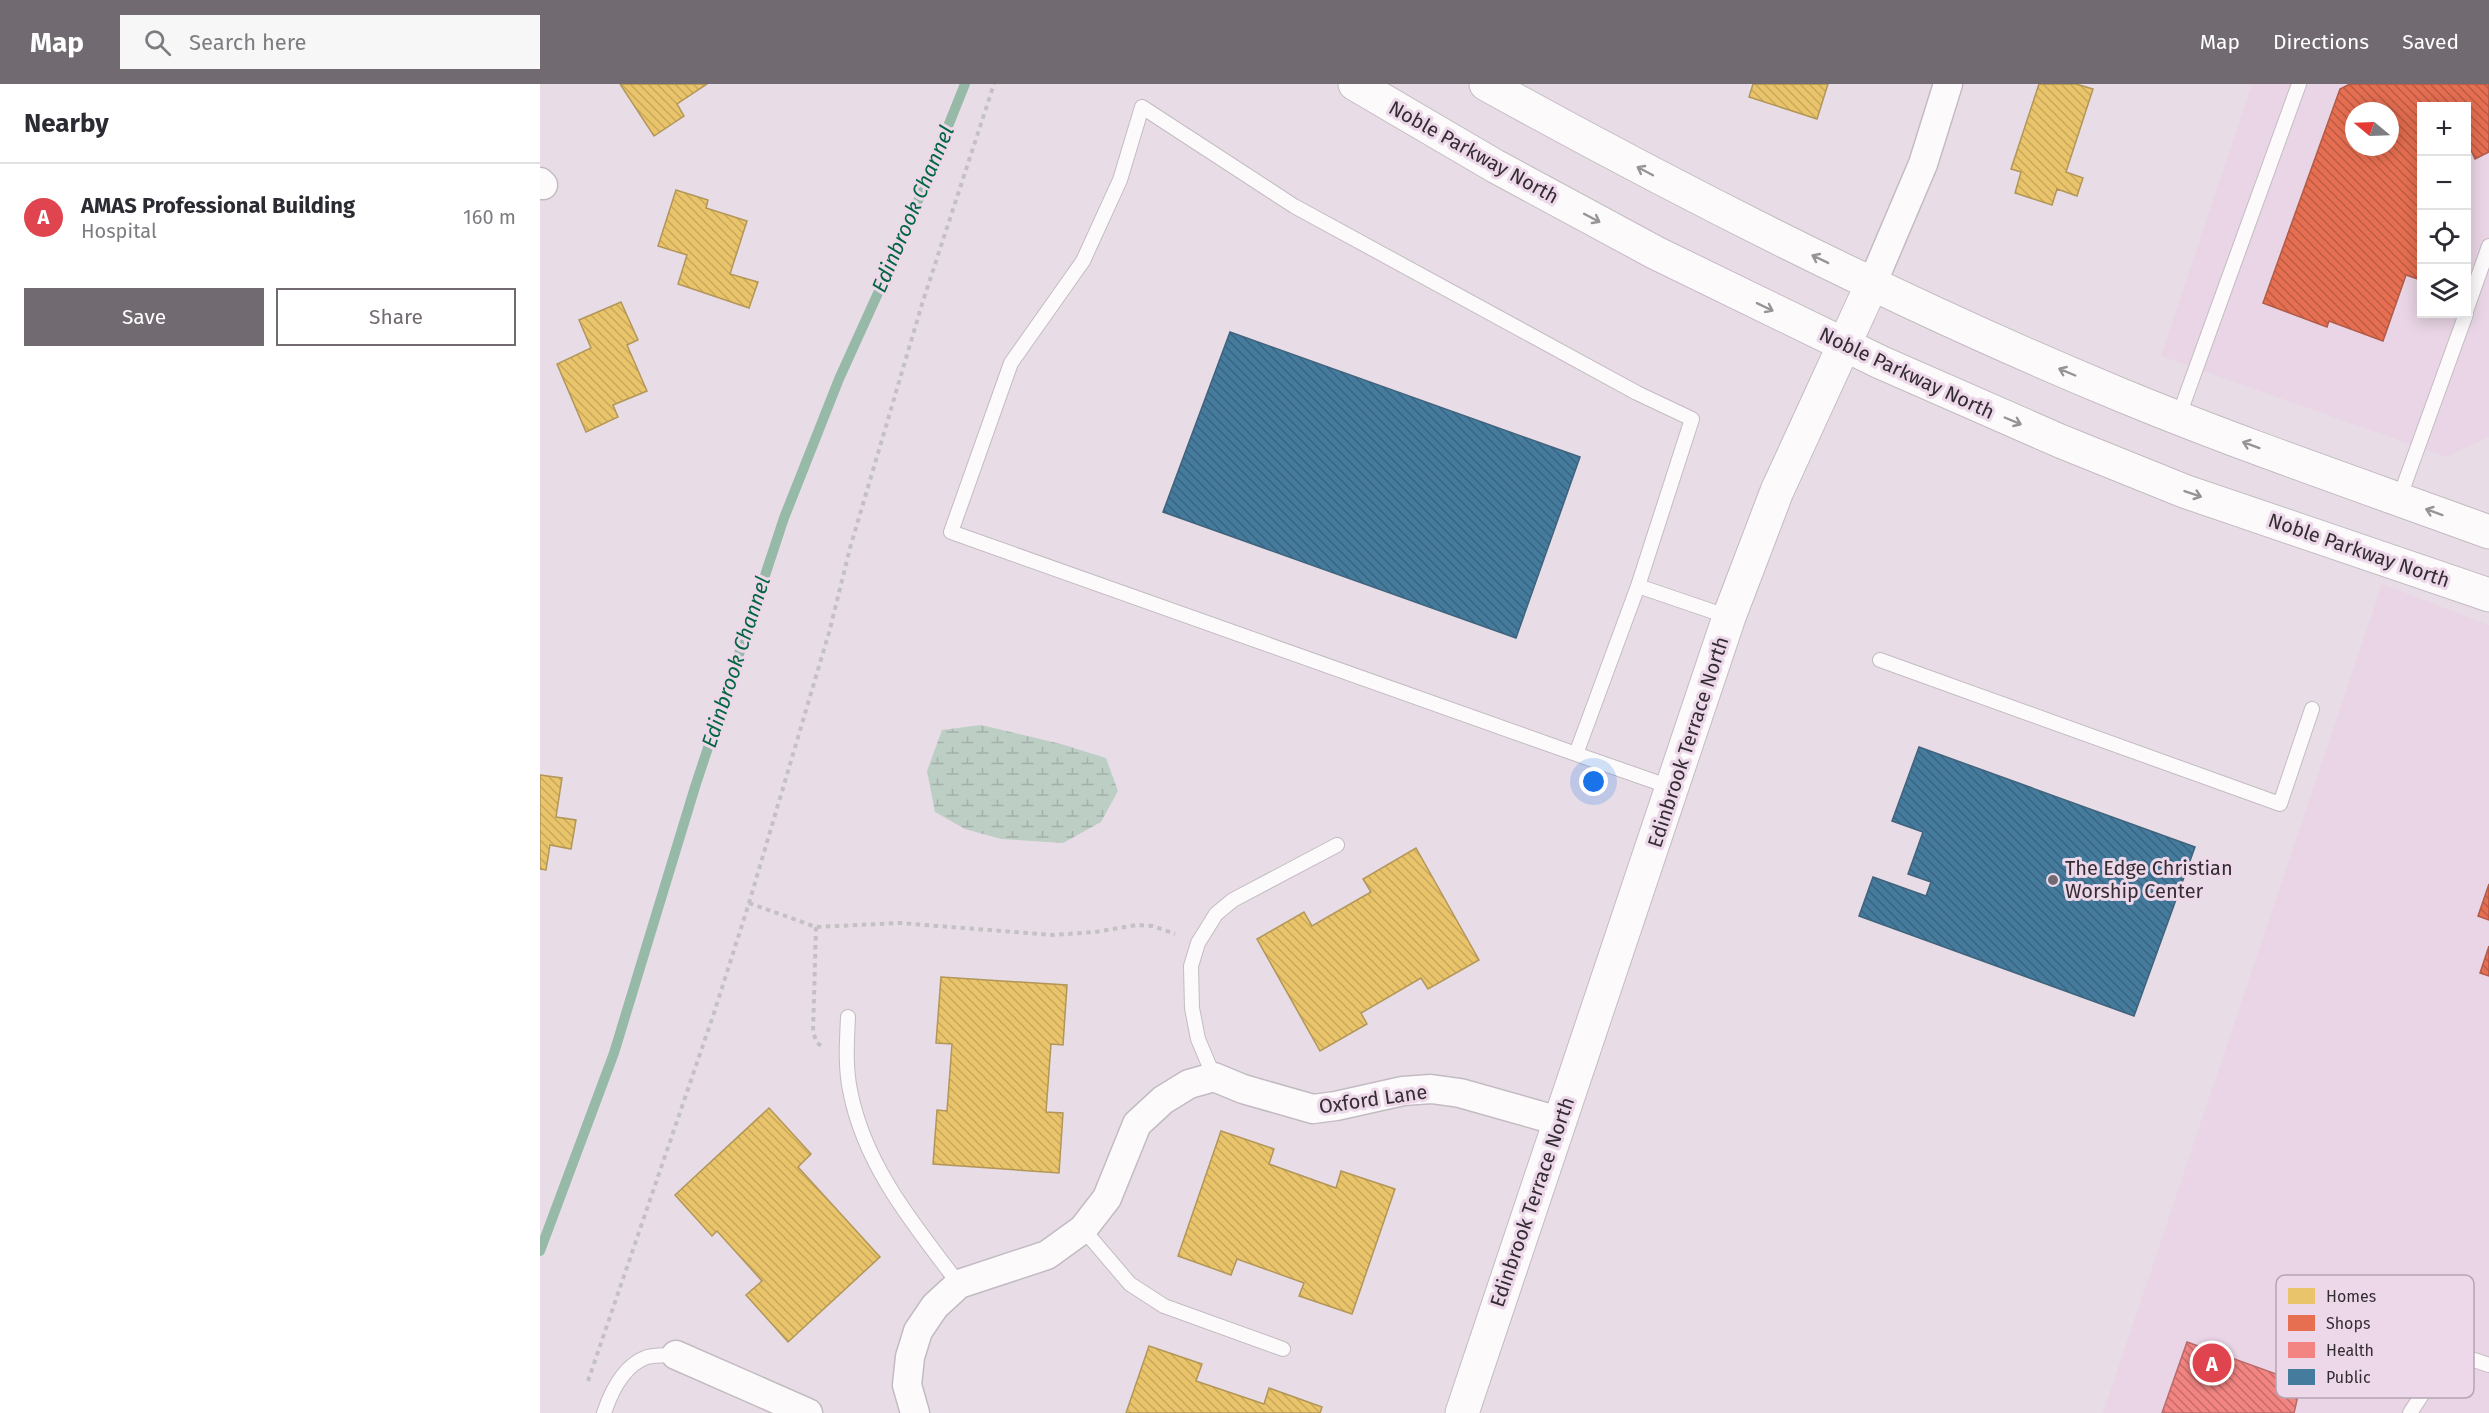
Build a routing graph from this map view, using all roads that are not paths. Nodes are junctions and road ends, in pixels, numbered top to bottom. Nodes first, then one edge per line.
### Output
1 (1355, 84) edge
2 (1486, 84) edge
3 (1948, 84) edge
4 (2299, 84) edge
5 (2489, 246) edge
6 (1872, 284) junction
7 (2471, 298) edge
8 (2464, 318) edge
9 (1845, 345) junction
10 (2178, 418) junction
11 (2399, 499) junction
12 (2489, 532) edge
13 (1638, 586) junction
14 (2489, 595) edge
15 (1729, 617) junction
16 (1881, 660) dead end
17 (2312, 709) dead end
18 (1576, 754) junction
19 (1673, 788) junction
20 (1337, 845) dead end
21 (848, 1017) dead end
22 (1214, 1077) junction
23 (1559, 1121) junction
24 (1083, 1229) junction
25 (959, 1284) junction
26 (1283, 1349) dead end
27 (676, 1354) joint
28 (2474, 1360) edge
29 (2489, 1365) edge
30 (2420, 1398) edge
31 (1469, 1411) edge
32 (604, 1413) edge
33 (808, 1413) edge
34 (914, 1413) edge
35 (2410, 1413) edge

1 -> 9 main road, Noble Parkway North
6 -> 2 main road
3 - 6 street, Edinbrook Terrace North
4 - 10 lane
5 - 7 lane
6 - 9 main road, Edinbrook Terrace North
10 -> 6 main road
8 - 11 lane
9 -> 14 main road, Noble Parkway North
9 - 15 main road, Edinbrook Terrace North
11 -> 10 main road
12 -> 11 main road
13 - 15 lane
13 - 18 lane
13 - 18 lane
15 - 19 main road, Edinbrook Terrace North
16 - 17 lane
18 - 19 lane
19 - 23 main road, Edinbrook Terrace North
20 - 22 lane
21 - 25 lane
22 - 23 street, Oxford Lane
22 - 24 street
23 - 31 main road, Edinbrook Terrace North
24 - 25 street
24 - 26 lane
25 - 34 street
27 - 32 lane
27 - 33 street
28 - 29 lane
30 - 35 lane

